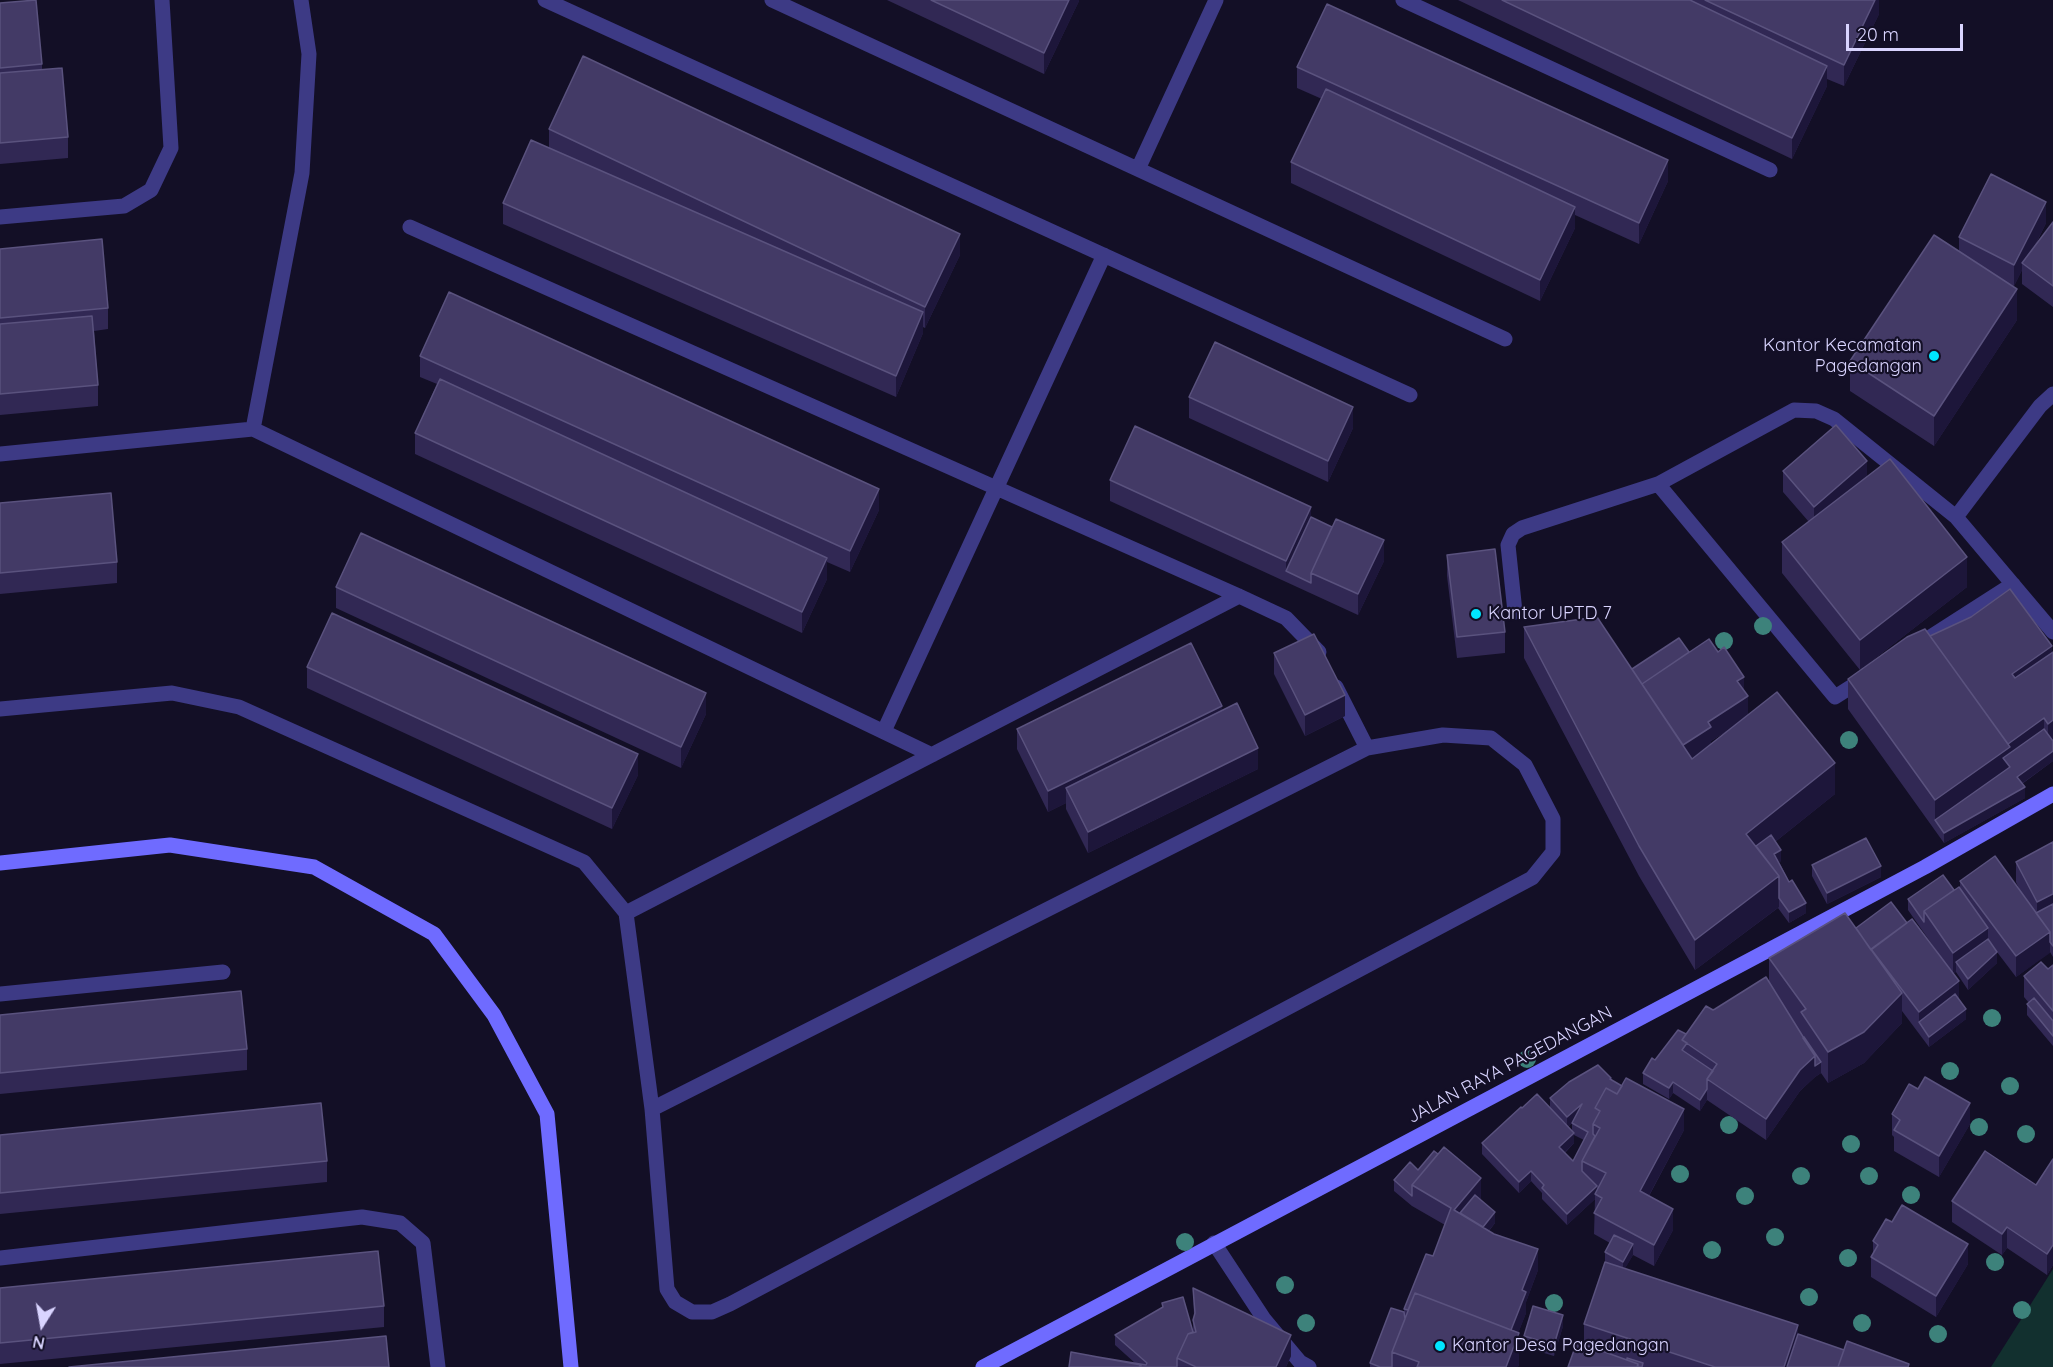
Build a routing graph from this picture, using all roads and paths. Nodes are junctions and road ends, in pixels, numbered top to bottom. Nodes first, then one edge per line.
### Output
1 (162, 0) edge
2 (301, 0) edge
3 (545, 0) edge
4 (772, 0) edge
5 (1216, 0) edge
6 (1403, 0) edge
7 (1138, 169) junction
8 (1770, 170) dead end
9 (0, 218) edge
10 (410, 227) dead end
11 (1104, 255) junction
12 (1505, 339) dead end
13 (1410, 394) dead end
14 (2053, 394) edge
15 (253, 429) junction
16 (0, 454) edge
17 (1658, 484) junction
18 (996, 487) junction
19 (1956, 517) junction
20 (2013, 584) junction
21 (1239, 596) junction
22 (1515, 612) dead end
23 (2053, 632) edge
24 (1912, 649) edge
25 (1874, 673) edge
26 (0, 709) edge
27 (884, 731) junction
28 (1367, 748) junction
29 (932, 755) junction
30 (2053, 794) edge
31 (0, 863) edge
32 (626, 913) junction
33 (223, 972) dead end
34 (0, 994) edge
35 (652, 1109) junction
36 (1214, 1243) junction
37 (0, 1258) edge
38 (438, 1367) edge
39 (571, 1367) edge
40 (983, 1367) edge
41 (1309, 1367) edge

1 - 9 street
2 - 15 street
3 - 11 street
4 - 7 street
5 - 7 street
6 - 8 street
7 - 12 street
10 - 18 street
11 - 13 street
11 - 18 street
14 - 19 street
15 - 16 street
15 - 27 street
17 - 19 street
17 - 22 street
17 - 25 street
18 - 21 street
18 - 27 street
19 - 20 street
20 - 23 street
20 - 24 street
21 - 28 street
21 - 29 street
26 - 32 street
27 - 29 street
28 - 35 street
28 - 35 street
29 - 32 street
30 - 36 street, JALAN RAYA PAGEDANGAN
31 - 39 street
32 - 35 street
33 - 34 street
36 - 40 street, JALAN RAYA PAGEDANGAN
36 - 41 street
37 - 38 street

